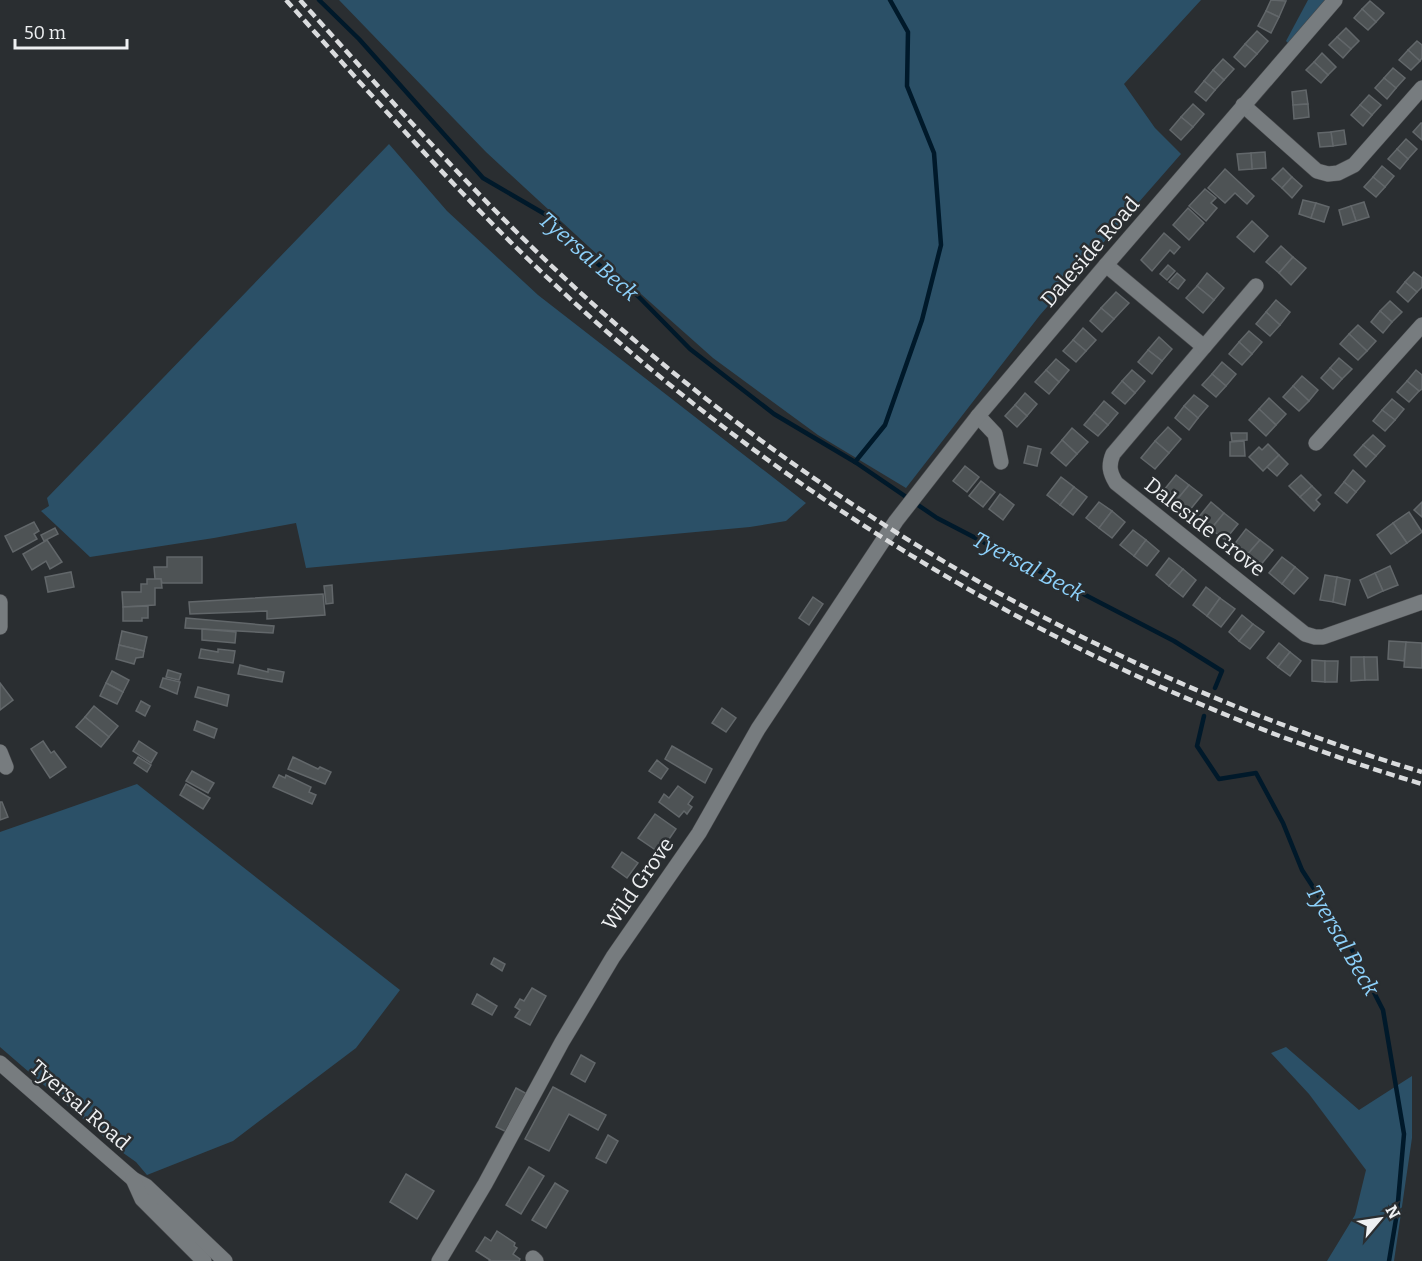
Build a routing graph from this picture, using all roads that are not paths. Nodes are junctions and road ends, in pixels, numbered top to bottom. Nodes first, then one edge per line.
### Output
1 (1335, 0) edge
2 (1422, 88) edge
3 (1243, 105) junction
4 (1106, 265) junction
5 (1256, 286) dead end
6 (1422, 325) edge
7 (1204, 347) junction
8 (978, 416) junction
9 (1316, 443) dead end
10 (1001, 462) dead end
11 (884, 538) joint
12 (0, 602) edge
13 (1422, 602) edge
14 (0, 627) edge
15 (0, 1063) edge
16 (133, 1179) junction
17 (204, 1261) edge
18 (225, 1261) edge
19 (439, 1261) edge

1 - 3 street, Daleside Road
2 - 3 street
3 - 4 street, Daleside Road
4 - 7 street
4 - 8 street, Daleside Road
5 - 7 street, Daleside Grove
6 - 9 street
7 - 13 street, Daleside Grove
8 - 10 street
8 - 11 street, Daleside Road
11 - 19 street, Wild Grove
12 - 14 street
15 - 16 street, Tyersal Road
16 - 17 street
16 - 18 street

